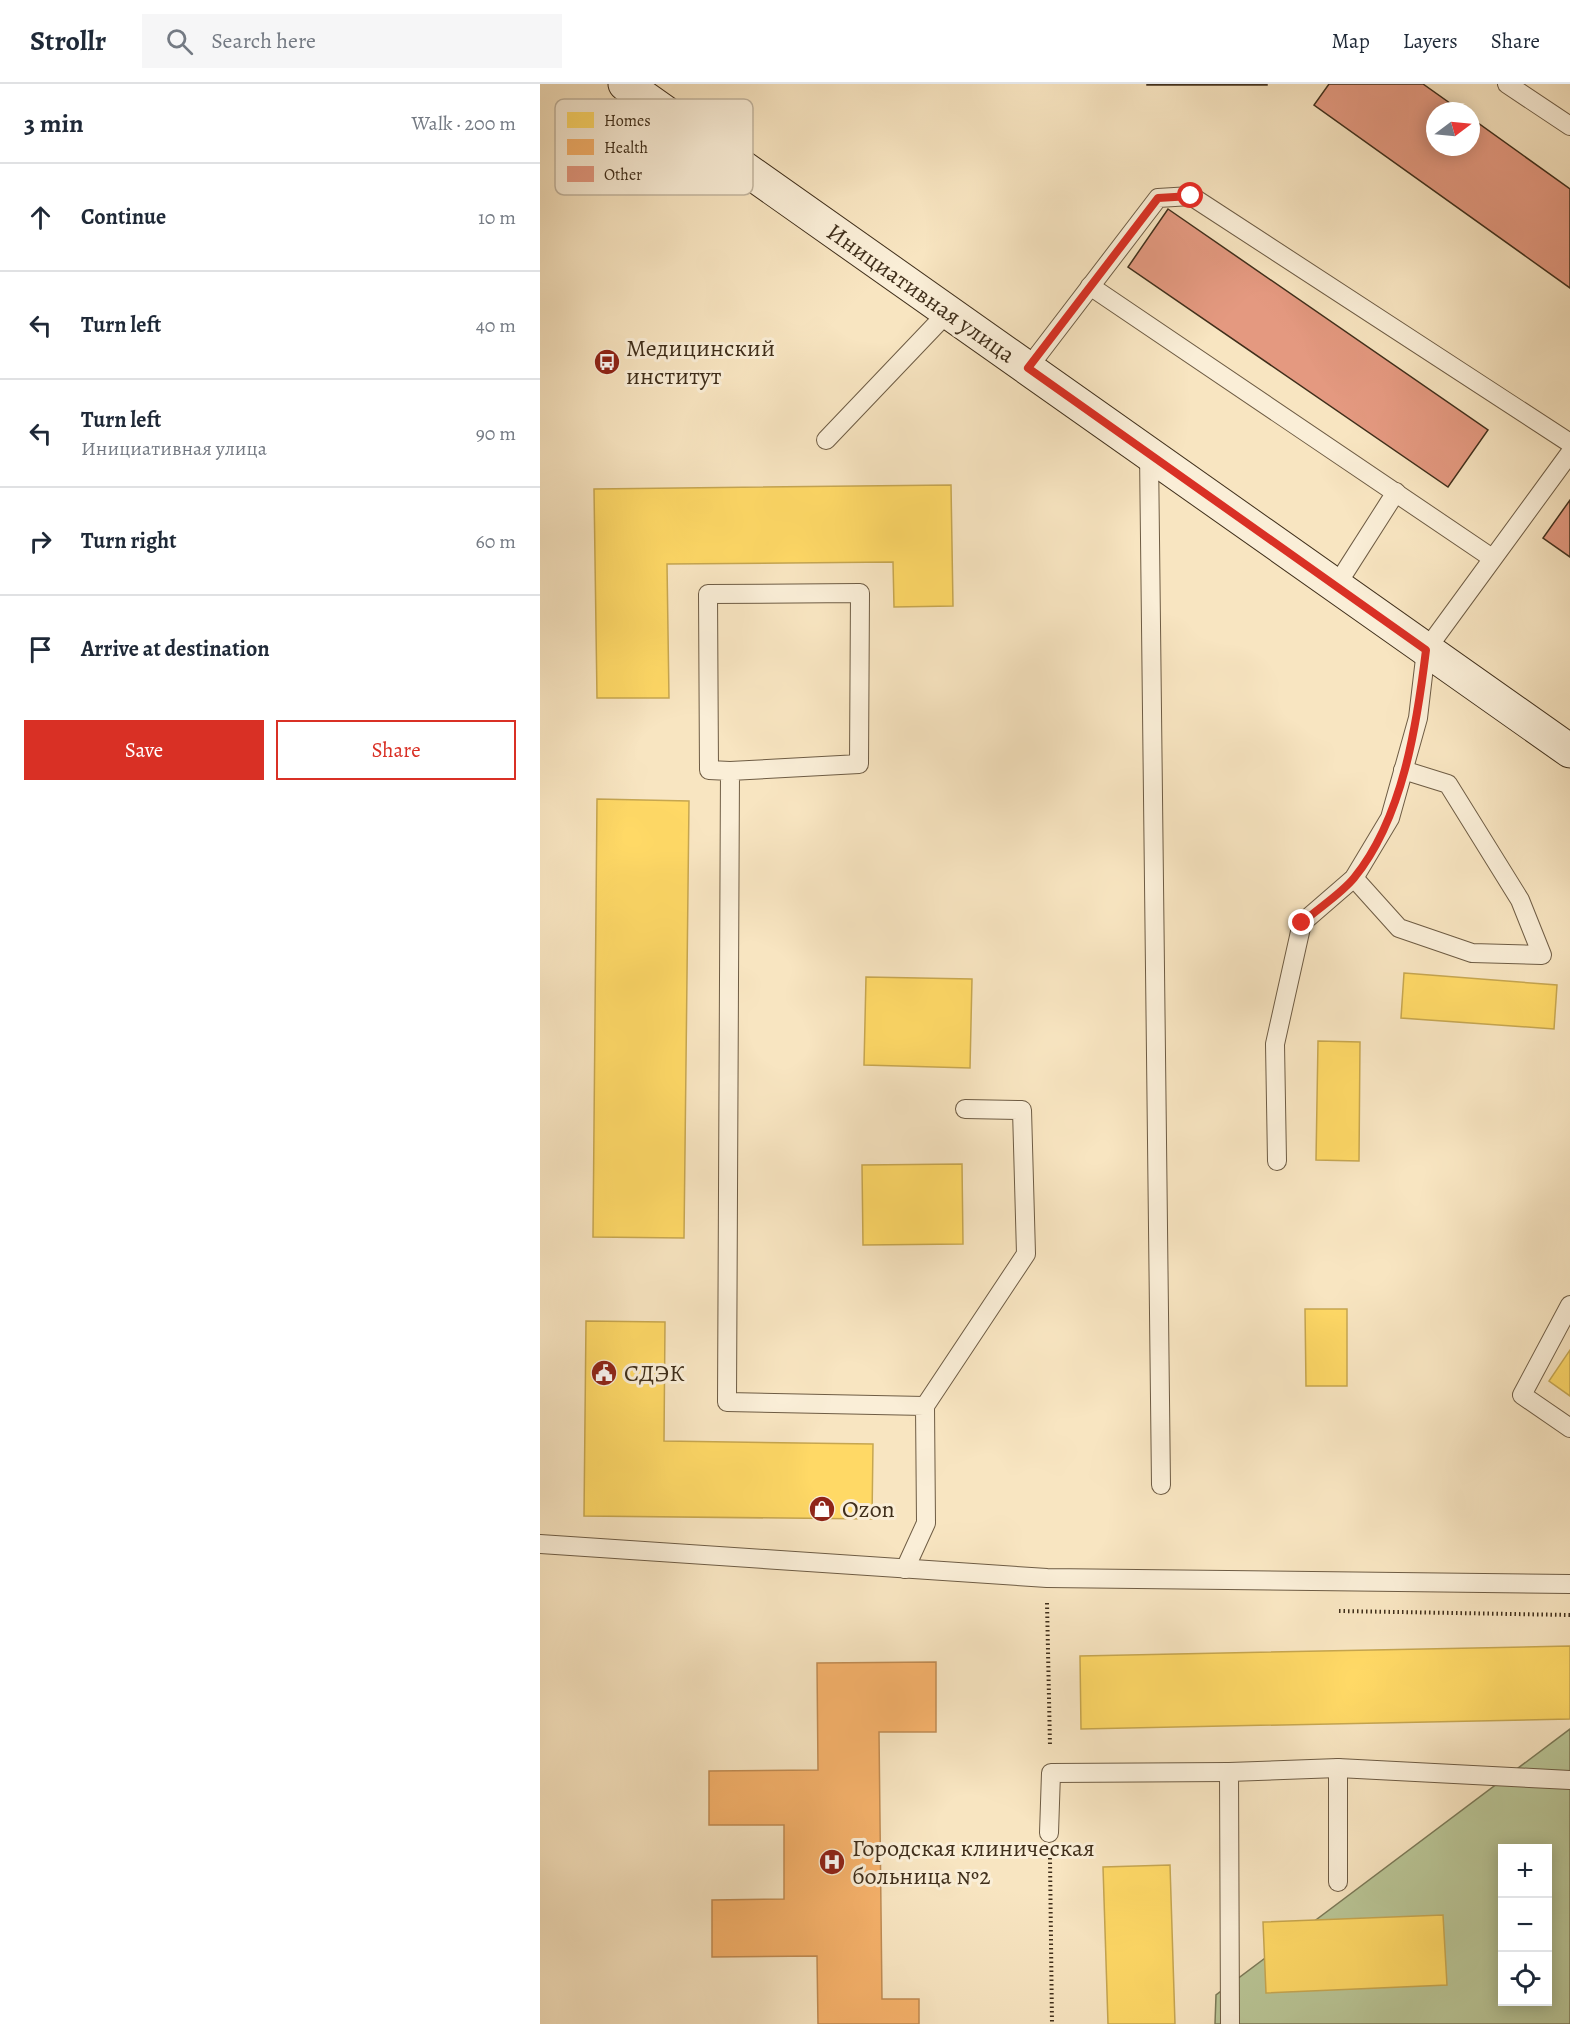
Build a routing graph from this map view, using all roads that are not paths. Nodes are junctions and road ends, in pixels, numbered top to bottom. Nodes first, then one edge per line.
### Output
1 (626, 84) edge
2 (1507, 84) edge
3 (647, 99) edge
4 (1570, 126) edge
5 (753, 174) edge
6 (1090, 286) junction
7 (948, 312) junction
8 (1028, 368) junction
9 (826, 440) dead end
10 (1570, 443) edge
11 (1149, 453) junction
12 (1570, 453) edge
13 (1396, 492) junction
14 (1492, 558) junction
15 (1336, 586) junction
16 (1426, 650) junction
17 (1570, 751) edge
18 (1403, 770) junction
19 (730, 771) junction
20 (1354, 878) junction
21 (965, 1108) dead end
22 (1277, 1161) dead end
23 (1570, 1305) edge
24 (925, 1406) junction
25 (1570, 1428) edge
26 (1161, 1485) dead end
27 (540, 1544) edge
28 (905, 1569) junction
29 (1570, 1584) edge
30 (1338, 1768) junction
31 (1228, 1772) junction
32 (1570, 1780) edge
33 (1049, 1833) road end
34 (1338, 1882) dead end
35 (1230, 2024) edge

1 - 3 main road, Инициативная улица
2 - 4 lane
5 - 7 main road, Инициативная улица
6 - 8 lane
6 - 10 lane
6 - 13 lane
7 - 8 main road, Инициативная улица
7 - 9 lane
8 - 11 main road, Инициативная улица
11 - 15 main road, Инициативная улица
11 - 26 lane
12 - 14 lane
13 - 14 lane
13 - 15 lane
14 - 16 lane
15 - 16 main road, Инициативная улица
16 - 17 main road, Инициативная улица
16 - 18 lane
18 - 20 lane
18 - 20 lane
19 - 19 lane
19 - 24 lane
20 - 22 lane
21 - 24 lane
23 - 25 lane
24 - 28 lane
27 - 28 lane
28 - 29 lane
30 - 31 lane
30 - 32 lane
30 - 34 lane
31 - 33 lane
31 - 35 lane

